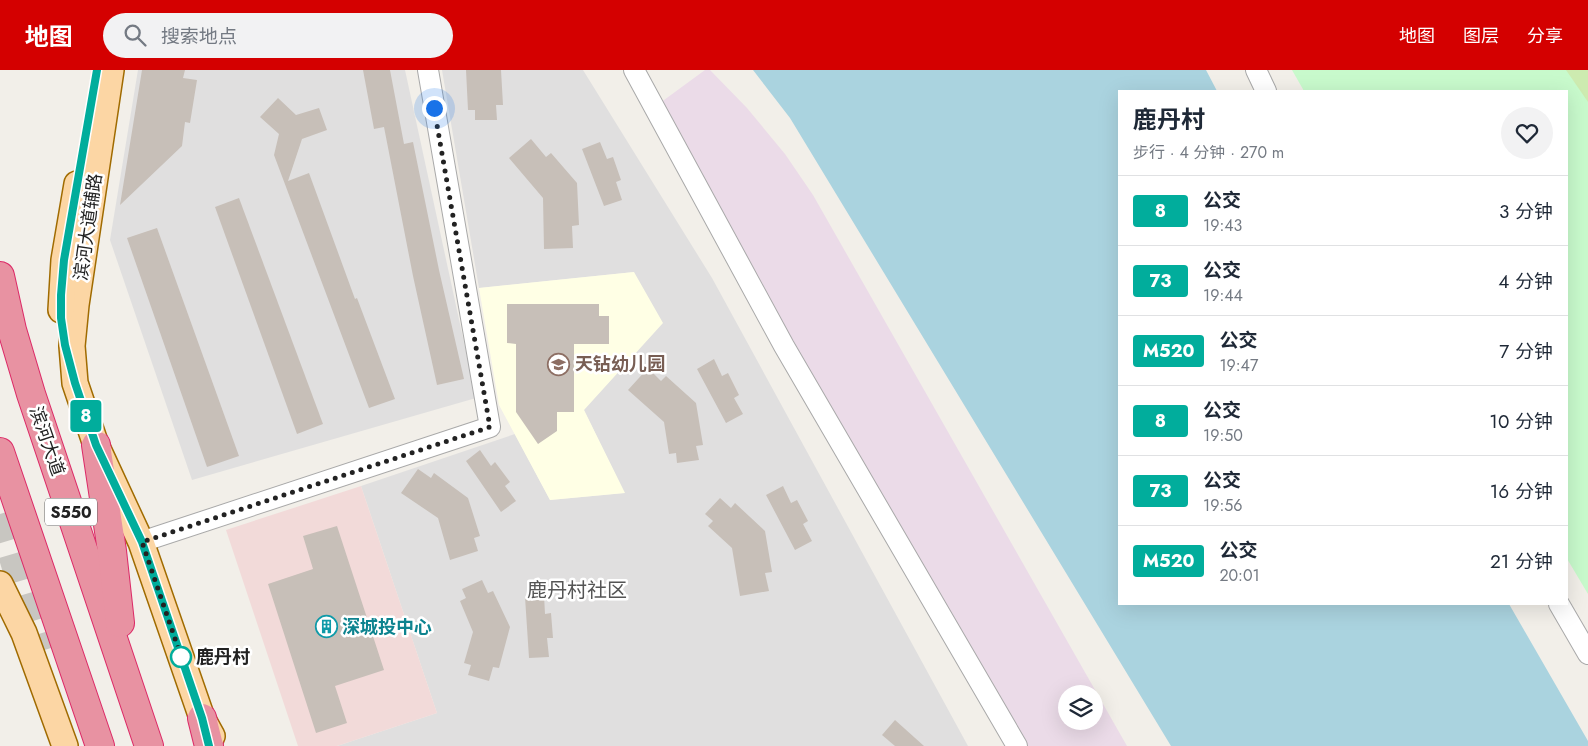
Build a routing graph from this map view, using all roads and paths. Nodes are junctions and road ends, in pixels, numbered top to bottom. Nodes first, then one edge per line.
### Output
1 (97, 70) edge
2 (111, 70) edge
3 (428, 70) edge
4 (634, 70) edge
5 (1256, 70) edge
6 (1266, 90) edge
7 (0, 276) edge
8 (75, 383) junction
9 (96, 445) junction
10 (0, 452) edge
11 (142, 542) junction
12 (0, 584) edge
13 (1560, 605) edge
14 (0, 614) edge
15 (24, 633) junction
16 (1588, 654) edge
17 (126, 676) junction
18 (202, 718) junction
19 (141, 720) junction
20 (61, 739) edge
21 (100, 746) edge
22 (150, 746) edge
23 (156, 746) edge
24 (209, 746) edge
25 (218, 746) edge
26 (1017, 746) edge

1 - 8 main road
2 - 8 main road, 滨河大道辅路
3 - 11 street
4 - 26 street
5 - 6 street
7 - 17 highway, 滨河大道 / S550
8 - 9 main road, 滨河大道辅路
9 - 11 main road, 滨河大道辅路
9 - 17 highway
10 - 21 highway, S550
11 - 18 main road, 滨河大道辅路
12 - 15 main road
13 - 16 street
14 - 15 street
15 - 20 main road
17 - 19 highway, 滨河大道 / S550
18 - 24 highway
18 - 25 main road, 滨河大道辅路
19 - 22 highway, 滨河大道 / S550
19 - 23 highway

